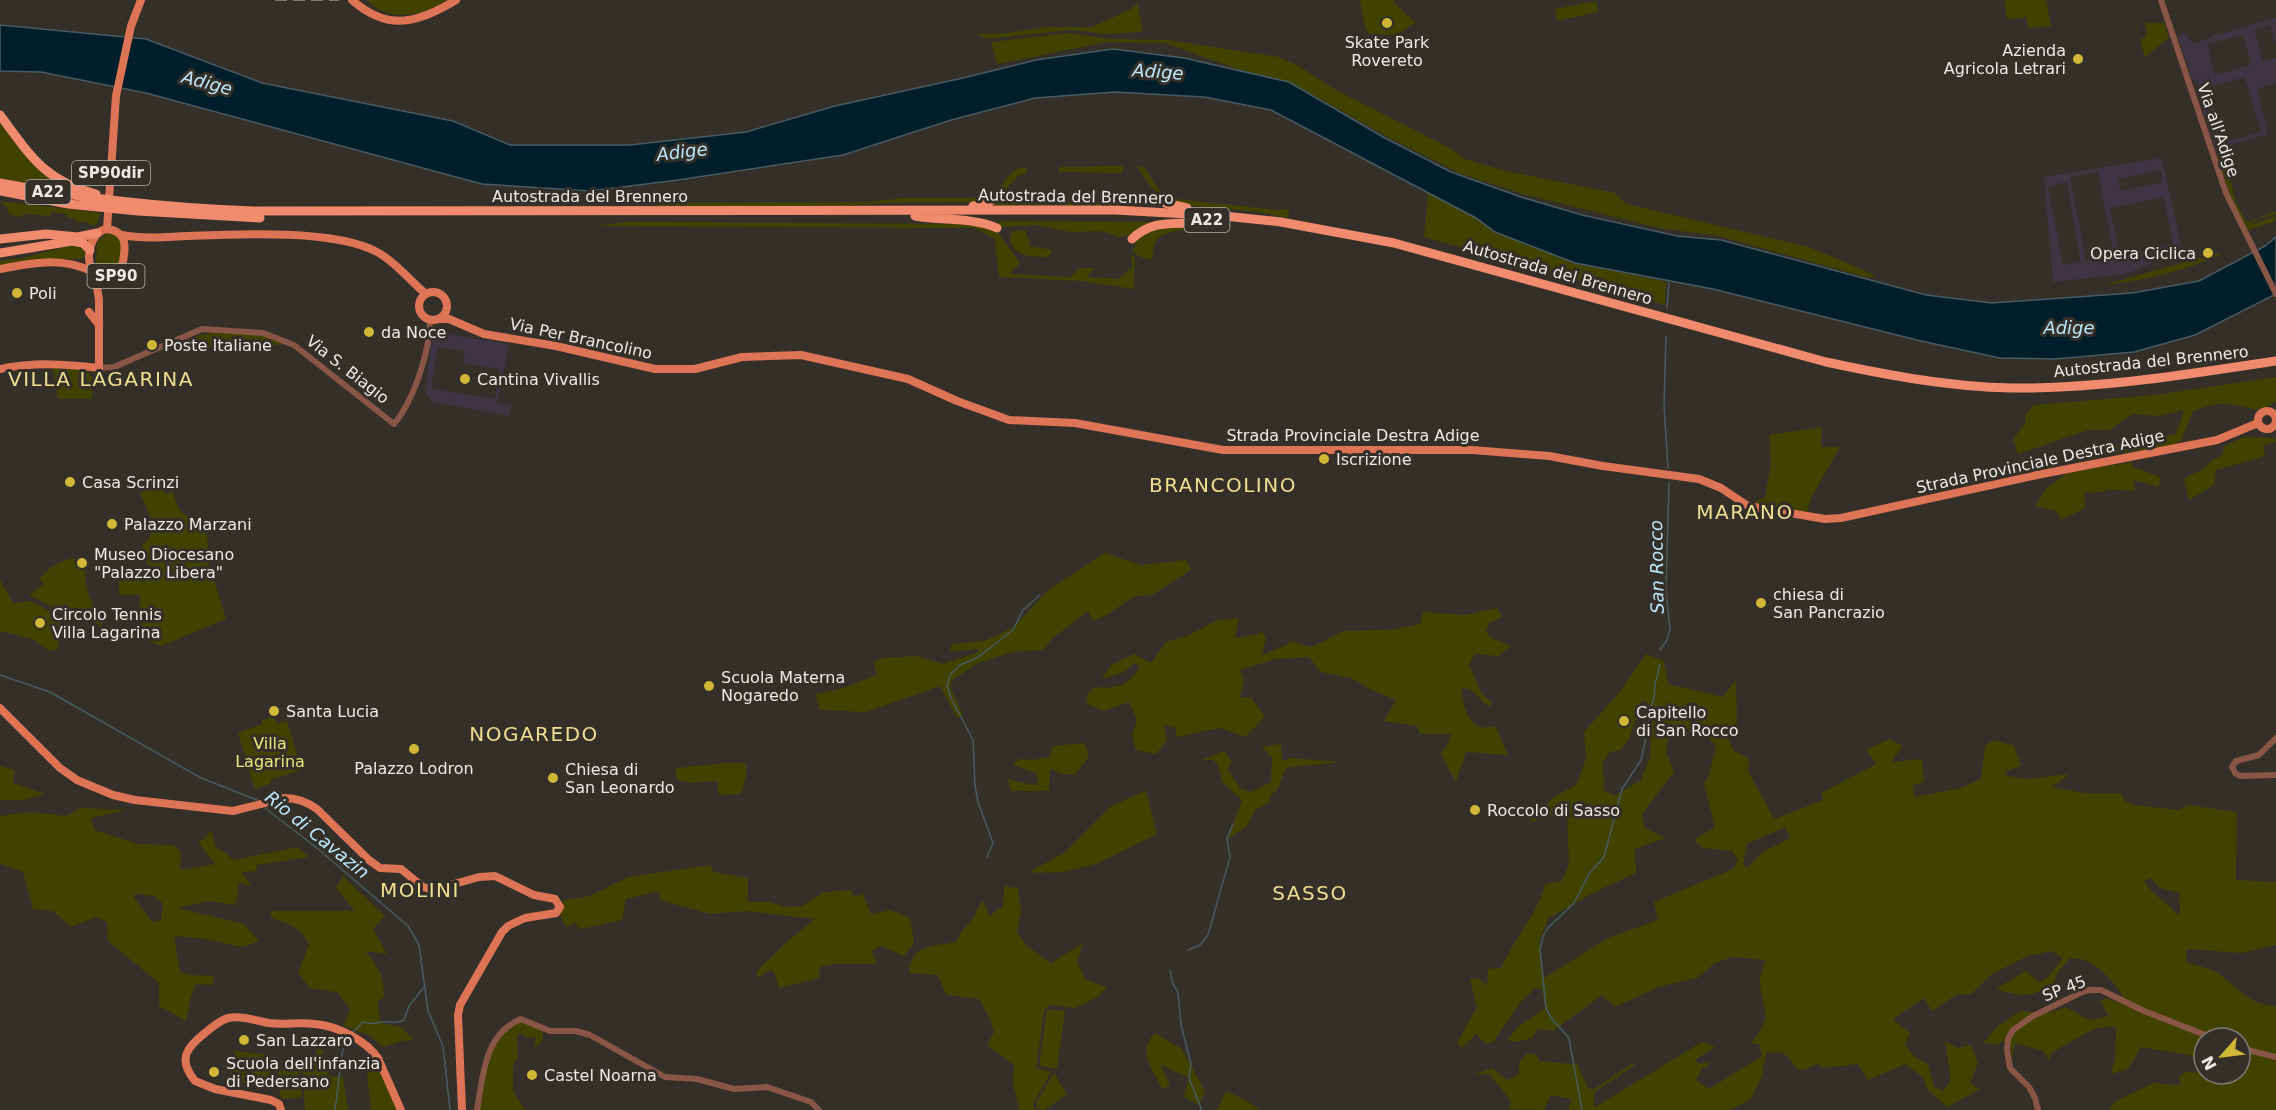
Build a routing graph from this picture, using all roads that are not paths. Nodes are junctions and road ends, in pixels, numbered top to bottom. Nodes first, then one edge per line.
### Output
1 (141, 0) edge
2 (352, 0) edge
3 (456, 0) edge
4 (2162, 0) edge
5 (0, 115) edge
6 (0, 183) edge
7 (0, 193) edge
8 (96, 200) junction
9 (991, 201) dead end
10 (115, 203) junction
11 (1165, 203) dead end
12 (919, 213) junction
13 (1224, 216) junction
14 (1208, 220) junction
15 (107, 228) junction
16 (998, 228) dead end
17 (97, 233) junction
18 (122, 235) junction
19 (150, 237) junction
20 (0, 239) edge
21 (1132, 239) dead end
22 (125, 248) junction
23 (0, 253) edge
24 (90, 253) junction
25 (72, 263) junction
26 (0, 269) edge
27 (94, 273) junction
28 (111, 279) junction
29 (2276, 294) edge
30 (423, 297) junction
31 (99, 298) junction
32 (443, 316) junction
33 (430, 320) junction
34 (99, 326) junction
35 (2276, 361) edge
36 (2276, 367) edge
37 (99, 368) junction
38 (0, 369) edge
39 (2275, 413) edge
40 (996, 416) joint
41 (2258, 423) junction
42 (0, 708) edge
43 (2276, 738) edge
44 (2276, 775) edge
45 (2192, 1030) edge
46 (2252, 1051) edge
47 (2276, 1057) edge
48 (281, 1110) edge
49 (400, 1110) edge
50 (462, 1110) edge
51 (477, 1110) edge
52 (819, 1110) edge
53 (2038, 1110) edge

1 - 15 main road, SP90dir
2 - 3 main road
4 - 29 street, Via all'Adige
5 - 8 highway
6 - 8 highway, Autostrada del Brennero / A22
7 - 8 highway, Autostrada del Brennero / A22
8 - 10 highway, Autostrada del Brennero / A22
9 - 12 highway
10 - 12 highway, Autostrada del Brennero / A22
10 - 12 highway, Autostrada del Brennero / A22
11 - 13 highway
12 - 13 highway, Autostrada del Brennero / A22
12 - 14 highway, Autostrada del Brennero / A22
12 - 16 highway
13 - 35 highway, Autostrada del Brennero / A22
14 - 21 highway
14 - 36 highway, Autostrada del Brennero / A22
15 - 17 main road
15 - 18 main road, SP90
17 - 20 highway
17 - 24 main road, SP90
18 - 19 main road, SP90
18 - 22 main road, SP90
19 - 22 main road, SP90
19 - 30 main road, SP90
22 - 28 main road, SP90
23 - 24 highway
24 - 25 main road, SP90
24 - 27 main road, SP90
25 - 26 main road, SP90
25 - 27 main road, SP90
27 - 28 main road, SP90
27 - 31 main road
28 - 31 main road
30 - 32 main road, SP90
30 - 33 main road, SP90
31 - 34 main road
31 - 34 main road
32 - 33 main road
32 - 40 main road, Via Per Brancolino
33 - 37 street, Via S. Biagio
34 - 37 main road
37 - 38 main road
39 - 41 main road
39 - 41 main road
40 - 41 main road, Strada Provinciale Destra Adige
42 - 50 main road
43 - 44 street
45 - 53 street, SP 45
46 - 47 street
48 - 49 main road
51 - 52 street

